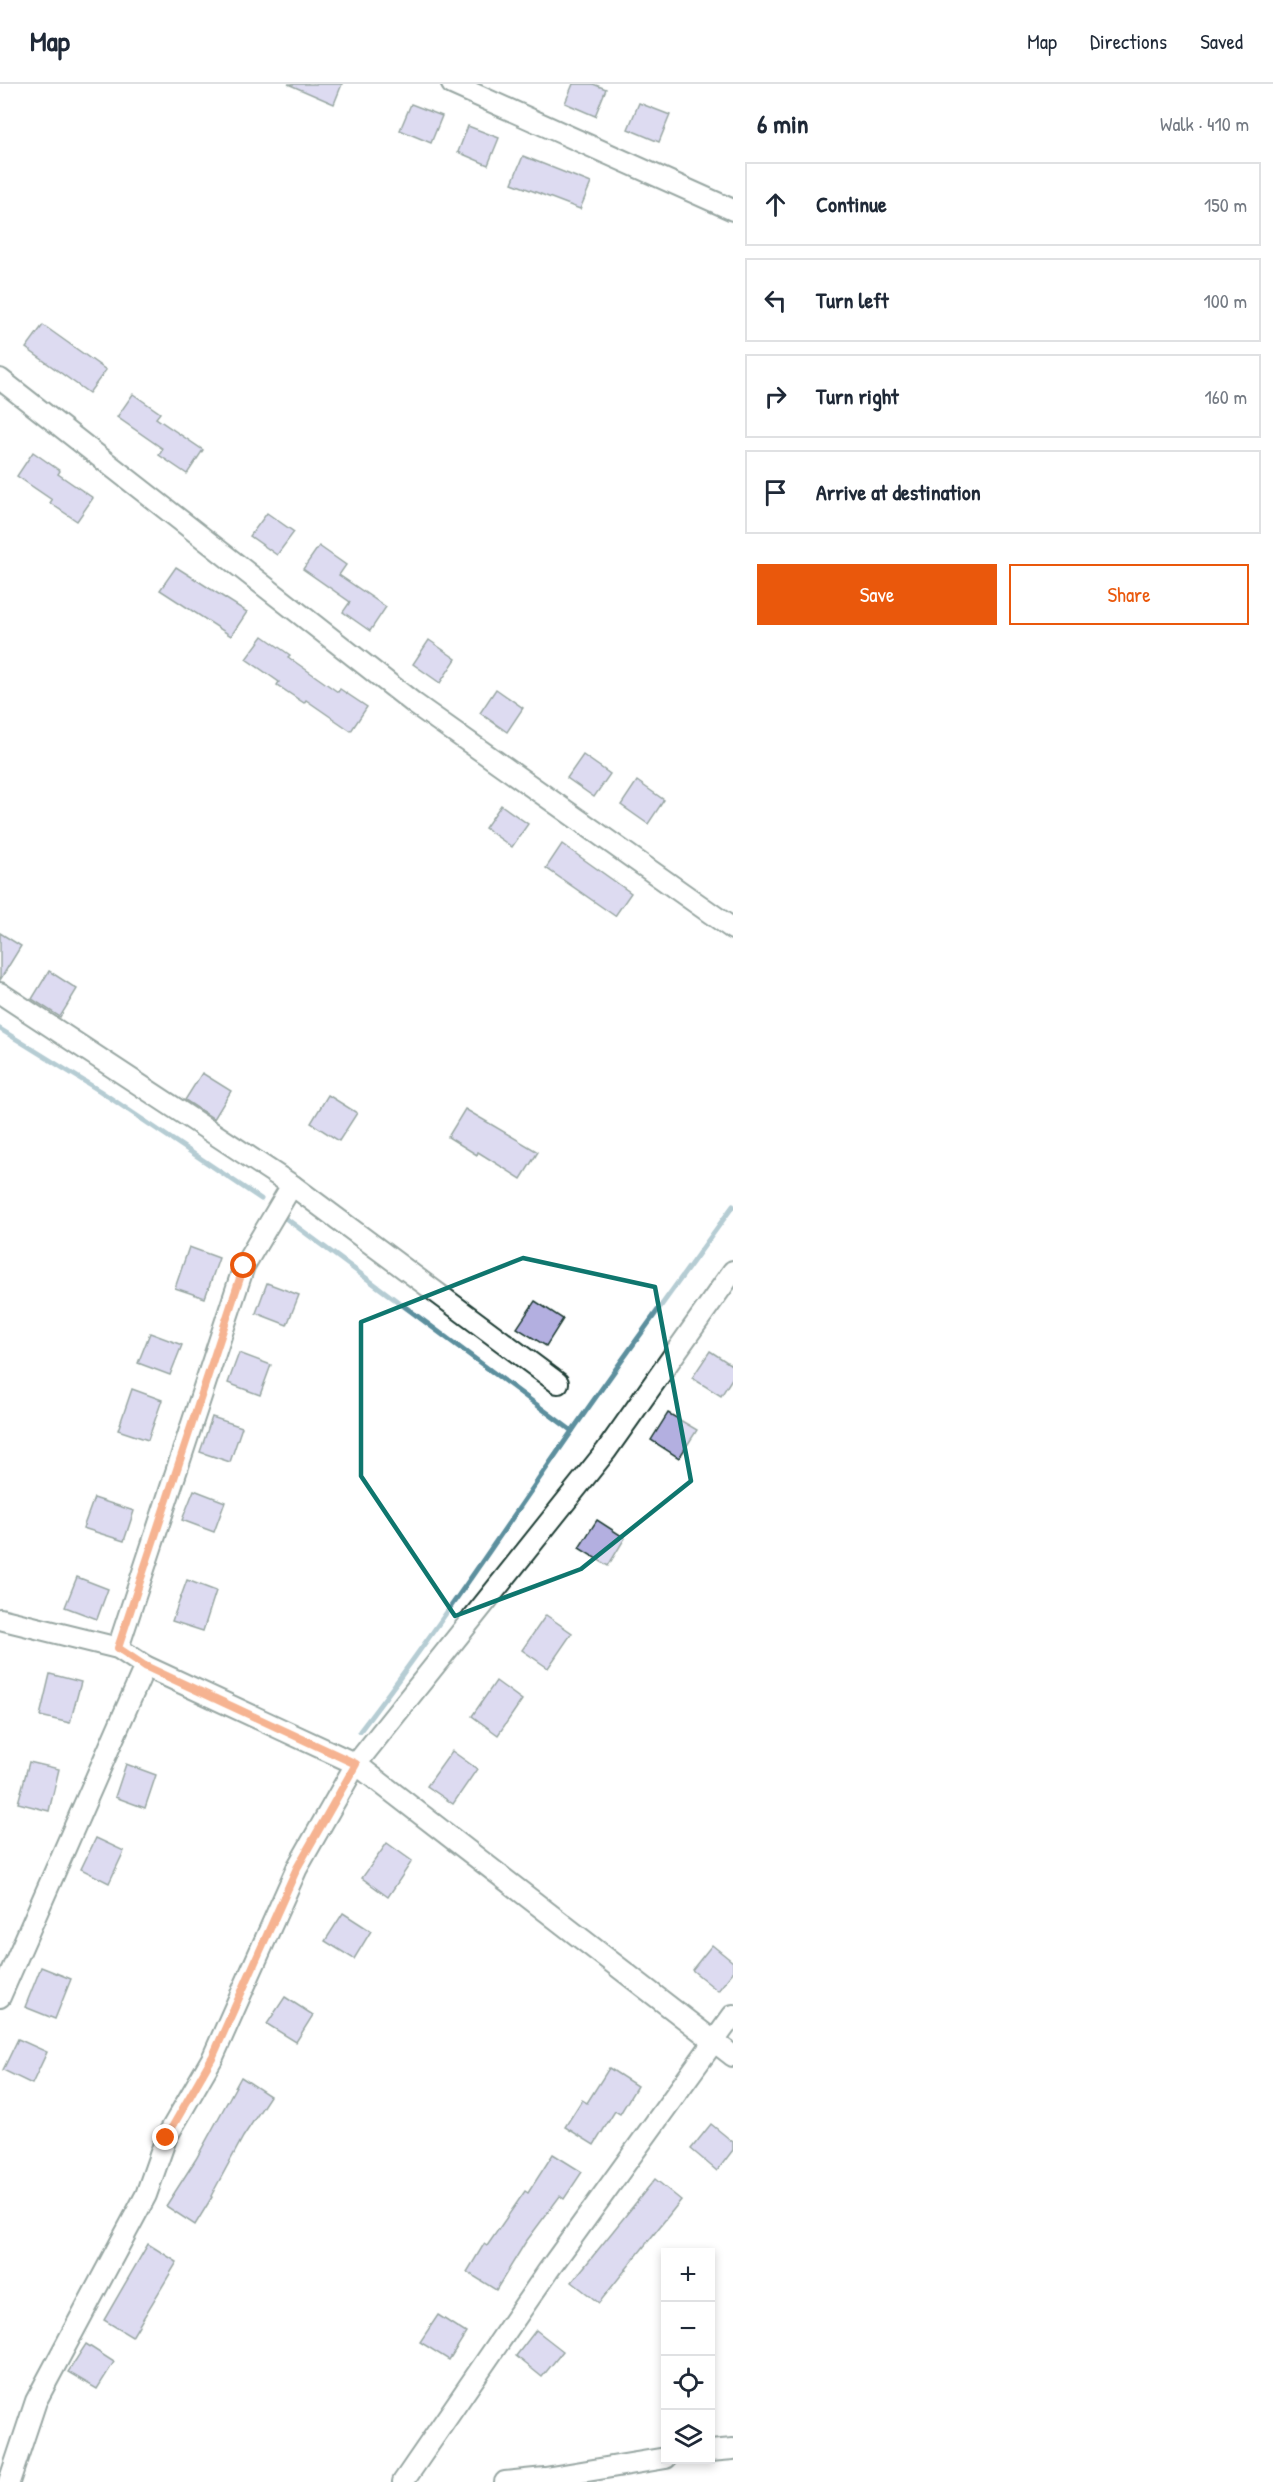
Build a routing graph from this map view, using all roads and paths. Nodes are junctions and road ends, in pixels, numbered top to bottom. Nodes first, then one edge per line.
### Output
1 (452, 84) edge
2 (733, 210) edge
3 (0, 380) edge
4 (733, 929) edge
5 (0, 993) edge
6 (292, 1185) junction
7 (733, 1271) edge
8 (558, 1383) dead end
9 (0, 1619) edge
10 (118, 1648) junction
11 (145, 1666) junction
12 (356, 1764) junction
13 (0, 1996) edge
14 (733, 2015) edge
15 (714, 2041) junction
16 (733, 2056) edge
17 (733, 2449) edge
18 (715, 2451) edge
19 (661, 2459) edge
20 (9, 2482) edge
21 (403, 2482) edge
22 (505, 2482) edge

1 - 2 street
3 - 4 street
5 - 6 street
6 - 8 street
6 - 10 street
7 - 12 street
9 - 10 street
10 - 11 street
11 - 12 street
11 - 13 street
12 - 15 street
12 - 20 street
14 - 15 street
15 - 16 street
15 - 21 street
17 - 18 street
19 - 22 street

